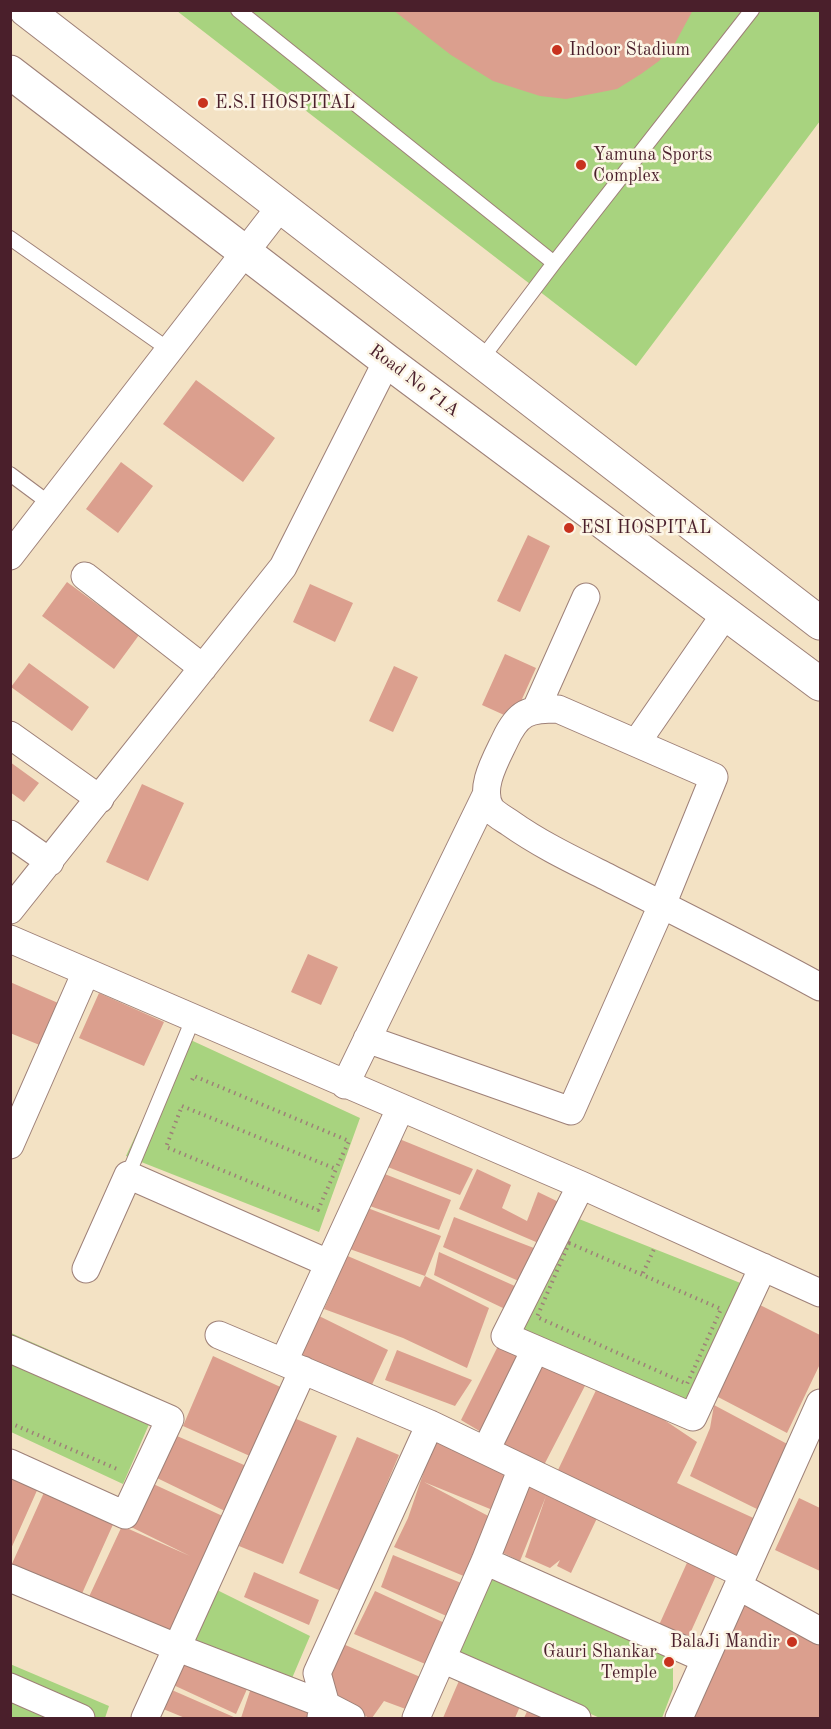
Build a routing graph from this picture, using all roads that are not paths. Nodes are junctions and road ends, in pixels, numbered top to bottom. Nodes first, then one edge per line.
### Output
1 (26, 10) edge
2 (238, 10) edge
3 (752, 10) edge
4 (10, 72) edge
5 (280, 207) junction
6 (10, 238) edge
7 (246, 253) junction
8 (554, 263) junction
9 (168, 349) junction
10 (387, 361) junction
11 (480, 361) junction
12 (10, 474) edge
13 (49, 503) junction
14 (10, 556) edge
15 (85, 576) dead end
16 (586, 597) dead end
17 (726, 614) junction
18 (820, 623) edge
19 (203, 669) junction
20 (820, 684) edge
21 (536, 709) junction
22 (10, 735) edge
23 (637, 742) junction
24 (486, 795) junction
25 (100, 799) junction
26 (10, 834) edge
27 (50, 862) junction
28 (662, 905) junction
29 (10, 910) edge
30 (10, 939) edge
31 (86, 972) junction
32 (820, 987) edge
33 (193, 1019) junction
34 (368, 1039) junction
35 (345, 1085) junction
36 (400, 1109) junction
37 (10, 1144) edge
38 (128, 1175) junction
39 (580, 1185) junction
40 (328, 1263) junction
41 (763, 1268) junction
42 (86, 1269) dead end
43 (820, 1293) edge
44 (219, 1335) dead end
45 (10, 1349) edge
46 (535, 1350) junction
47 (293, 1366) junction
48 (820, 1403) edge
49 (430, 1424) junction
50 (486, 1450) junction
51 (10, 1464) edge
52 (522, 1468) junction
53 (485, 1561) junction
54 (10, 1578) edge
55 (740, 1580) junction
56 (820, 1630) edge
57 (178, 1648) junction
58 (442, 1659) junction
59 (705, 1659) junction
60 (10, 1687) edge
61 (323, 1712) edge
62 (81, 1719) edge
63 (145, 1719) edge
64 (351, 1719) edge
65 (416, 1719) edge
66 (577, 1719) edge
67 (679, 1719) edge

1 - 5 street
2 - 8 lane
3 - 8 lane
4 - 7 street, Road No 71A
5 - 7 street
5 - 11 street
6 - 9 lane
7 - 9 street
7 - 10 street, Road No 71A
8 - 11 lane
9 - 13 street
10 - 17 street, Road No 71A
10 - 19 street
11 - 18 street
12 - 13 lane
13 - 14 street
15 - 19 street
16 - 21 street
17 - 20 street, Road No 71A
17 - 23 street
19 - 25 street
21 - 23 street
21 - 24 street
22 - 25 street
23 - 28 street
24 - 28 street
24 - 34 street
25 - 27 street
26 - 27 street
27 - 29 street
28 - 32 street
28 - 34 street
30 - 31 street
31 - 33 street
31 - 37 street
33 - 35 street
33 - 38 lane
34 - 35 street
35 - 36 street
36 - 39 street
36 - 40 street
38 - 40 street
38 - 42 street
39 - 41 street
39 - 46 street
40 - 47 street
41 - 43 street
41 - 46 street
44 - 47 street
45 - 51 street
46 - 50 street
47 - 49 street
47 - 57 street
48 - 55 street
49 - 50 street
49 - 61 street
50 - 52 street
52 - 53 street
52 - 55 street
53 - 58 street
53 - 59 street
54 - 57 street
55 - 56 street
55 - 59 street
57 - 61 street
57 - 63 street
58 - 65 street
58 - 66 street
59 - 67 street
60 - 62 street
61 - 64 street

